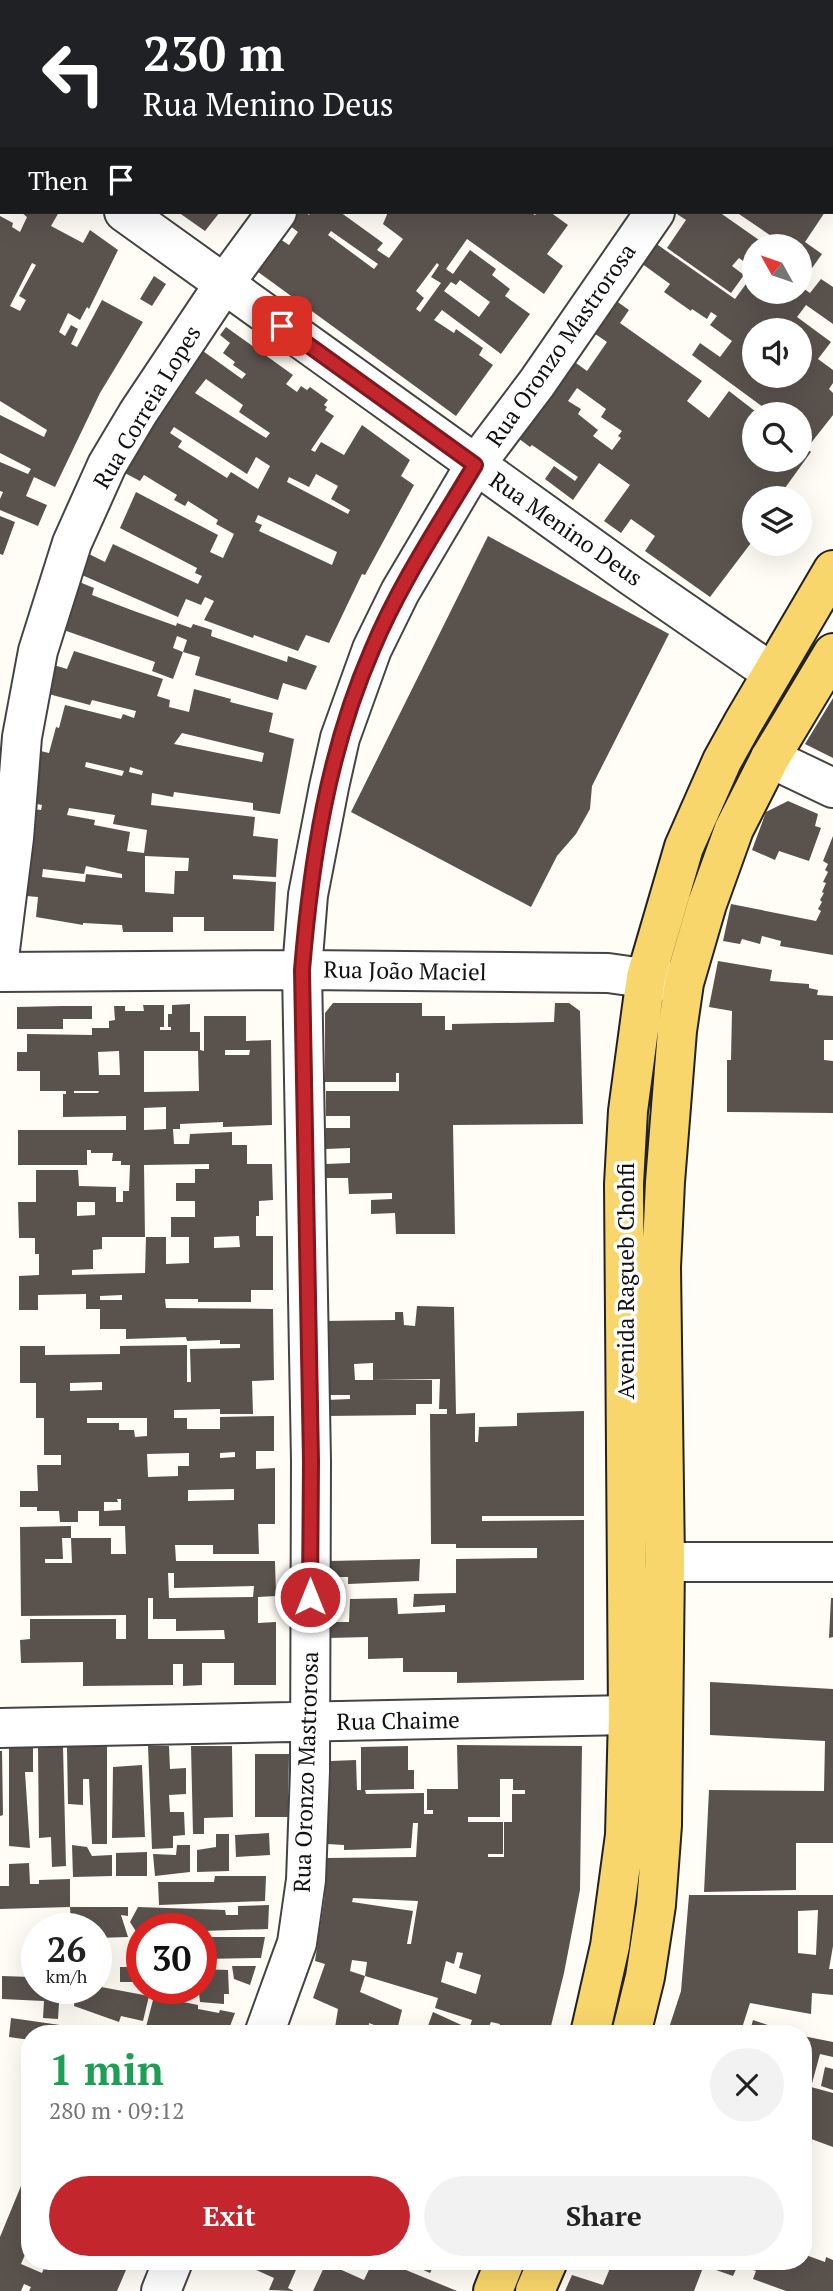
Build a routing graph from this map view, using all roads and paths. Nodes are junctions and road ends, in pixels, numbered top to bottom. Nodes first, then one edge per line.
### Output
1 (127, 214) edge
2 (276, 214) edge
3 (654, 214) edge
4 (224, 284) junction
5 (475, 465) junction
6 (833, 570) edge
7 (833, 653) edge
8 (772, 673) junction
9 (770, 758) junction
10 (833, 788) edge
11 (0, 950) edge
12 (302, 970) junction
13 (0, 972) edge
14 (646, 977) junction
15 (684, 984) junction
16 (665, 1562) junction
17 (833, 1562) edge
18 (628, 1715) junction
19 (312, 1723) junction
20 (0, 1728) edge
21 (267, 2025) edge
22 (592, 2025) edge
23 (633, 2025) edge
24 (169, 2270) edge
25 (501, 2270) edge
26 (544, 2270) edge
27 (161, 2291) edge
28 (493, 2291) edge
29 (535, 2291) edge

1 - 4 street, Rua Menino Deus
2 - 4 street, Rua Correia Lopes
3 - 5 street, Rua Oronzo Mastrorosa
4 - 5 street, Rua Menino Deus
4 - 11 street, Rua Correia Lopes
5 - 8 street, Rua Menino Deus
5 - 12 street, Rua Oronzo Mastrorosa
6 - 8 main road, Avenida Ragueb Chohfi
7 - 9 main road, Avenida Ragueb Chohfi
8 - 14 main road, Avenida Ragueb Chohfi
9 - 10 street
9 - 15 main road, Avenida Ragueb Chohfi
12 - 13 street, Rua João Maciel
12 - 14 street, Rua João Maciel
12 - 19 street, Rua Oronzo Mastrorosa
14 - 15 street, Rua João Maciel
14 - 18 main road, Avenida Ragueb Chohfi
15 - 16 main road, Avenida Ragueb Chohfi
16 - 17 street
16 - 23 main road, Avenida Ragueb Chohfi
18 - 19 street, Rua Chaime
18 - 22 main road, Avenida Ragueb Chohfi
19 - 20 street, Rua Chaime
19 - 21 street, Rua Oronzo Mastrorosa
24 - 27 street
25 - 28 main road
26 - 29 main road

